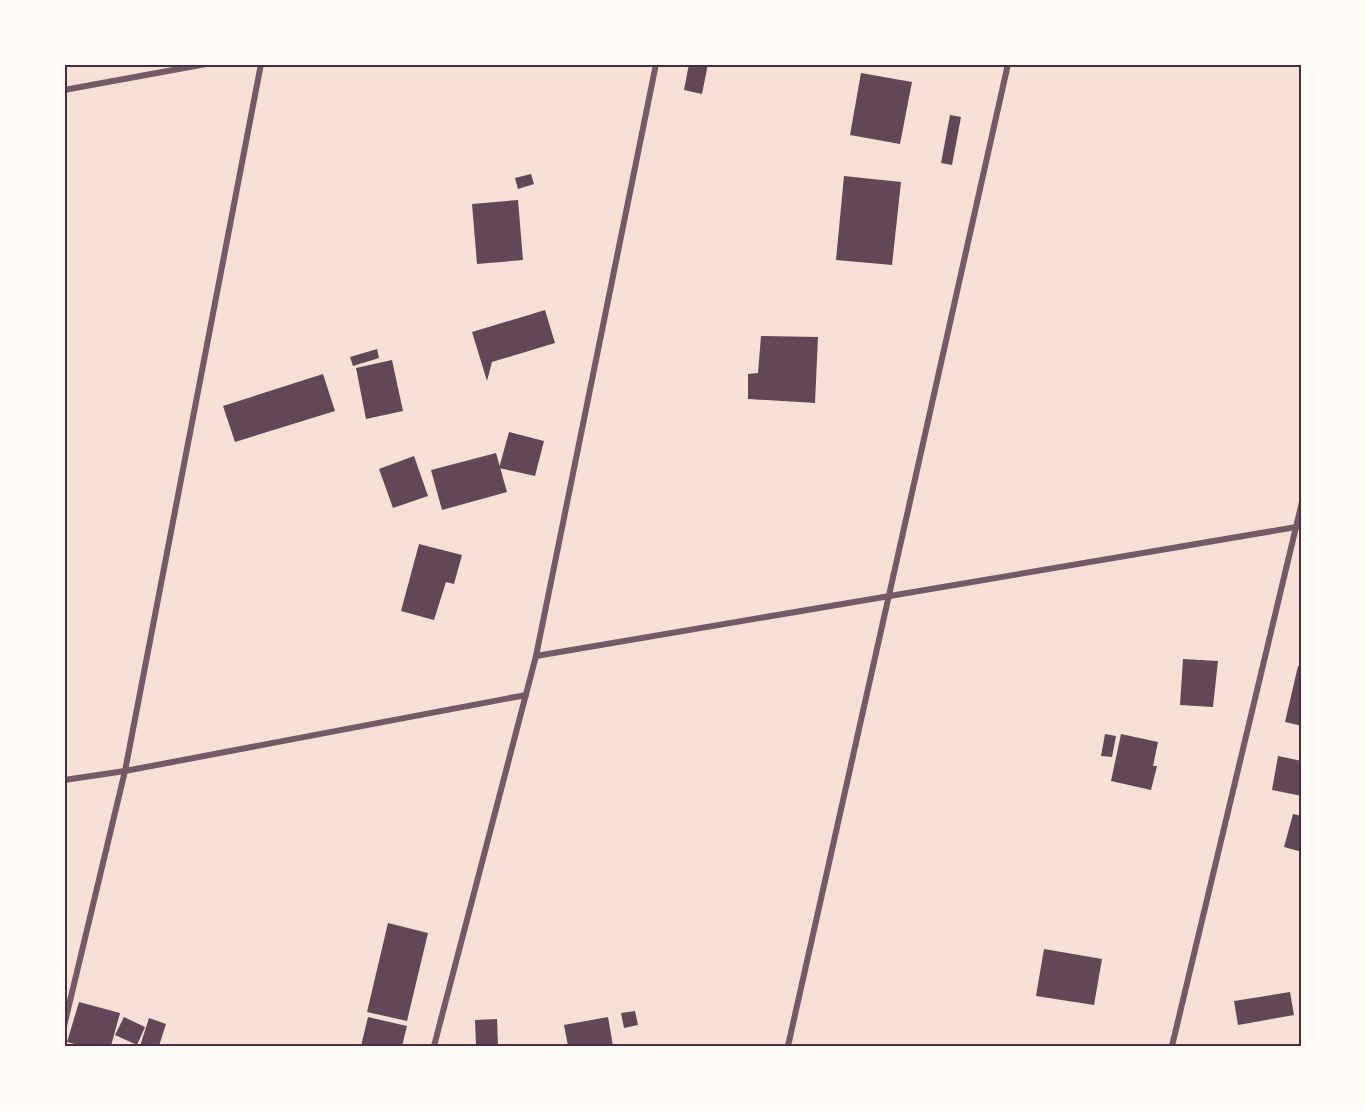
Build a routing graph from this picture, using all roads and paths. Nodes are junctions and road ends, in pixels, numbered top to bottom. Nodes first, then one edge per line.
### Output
1 (206, 64) edge
2 (261, 64) edge
3 (656, 64) edge
4 (1008, 64) edge
5 (64, 90) edge
6 (1302, 502) edge
7 (1298, 527) edge
8 (889, 596) junction
9 (536, 656) junction
10 (525, 695) junction
11 (124, 771) junction
12 (64, 780) edge
13 (64, 1026) edge
14 (434, 1047) edge
15 (788, 1047) edge
16 (1172, 1047) edge

1 - 5 street
2 - 11 street
3 - 9 street
4 - 8 street
6 - 7 street
7 - 8 street
7 - 16 street
8 - 9 street
8 - 15 street
9 - 10 street
10 - 11 street
10 - 14 street
11 - 12 street
11 - 13 street

